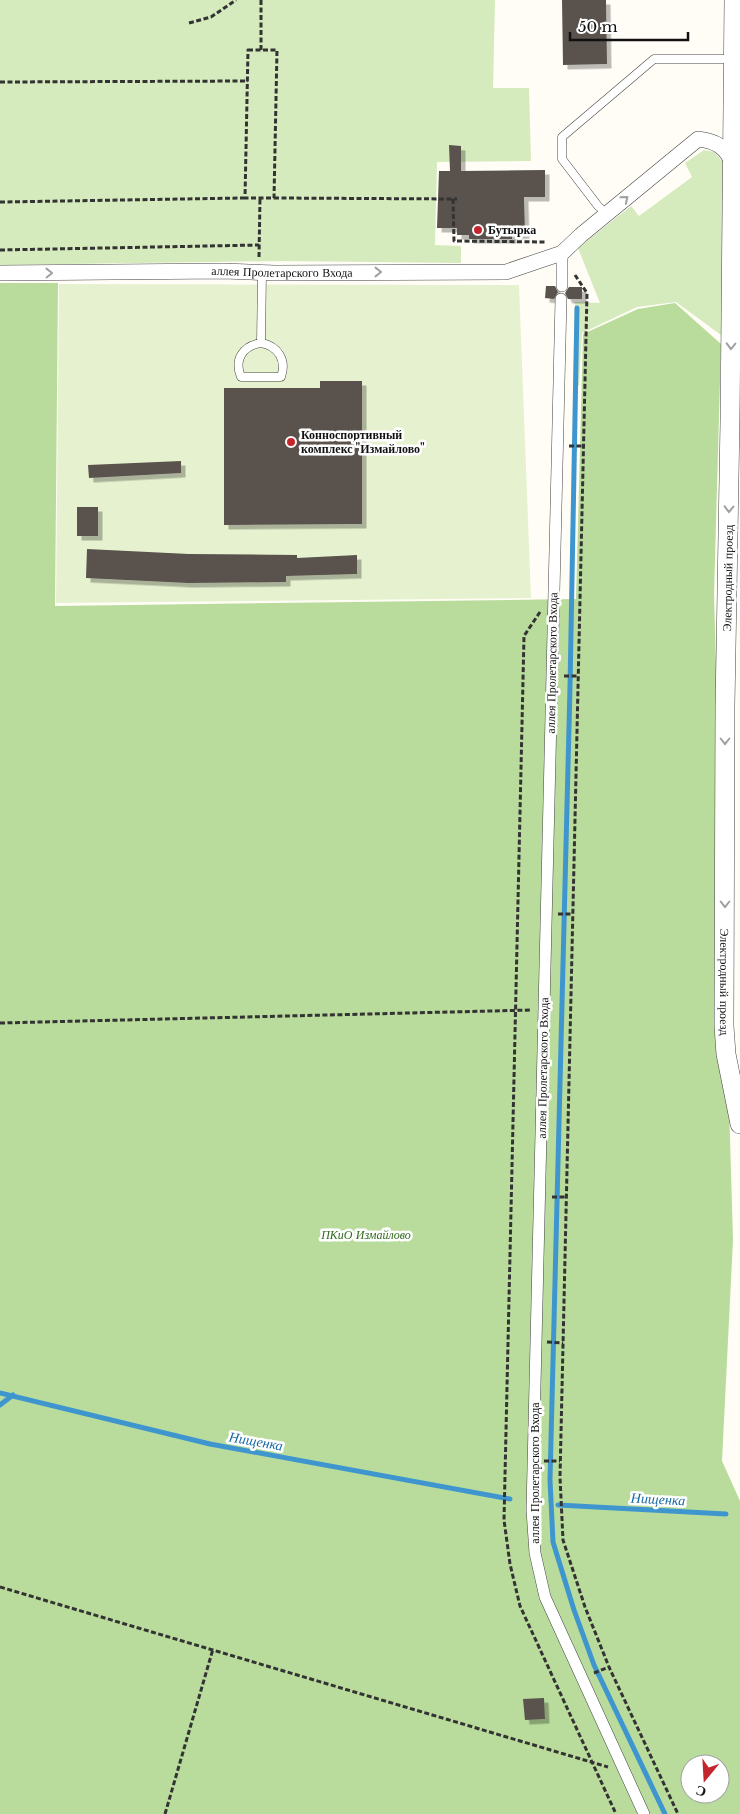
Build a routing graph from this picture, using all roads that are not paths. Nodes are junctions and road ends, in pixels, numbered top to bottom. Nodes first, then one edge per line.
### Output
1 (734, 0) edge
2 (733, 59) junction
3 (733, 164) junction
4 (607, 214) junction
5 (562, 253) junction
6 (260, 268) junction
7 (0, 273) edge
8 (562, 286) dead end
9 (561, 299) dead end
10 (261, 343) junction
11 (735, 429) edge
12 (740, 684) edge
13 (725, 706) junction
14 (740, 1124) edge
15 (644, 1814) edge

1 - 2 street, Электродный проезд
2 - 3 street, Электродный проезд
2 - 4 lane
4 -> 3 street, аллея Пролетарского Входа
3 -> 11 street, Электродный проезд
4 - 5 street, аллея Пролетарского Входа
6 -> 5 street, аллея Пролетарского Входа
5 - 8 street
7 -> 6 street, аллея Пролетарского Входа
6 - 10 lane
9 - 15 street, аллея Пролетарского Входа
10 - 10 lane
11 -> 13 street, Электродный проезд
12 - 13 street
13 -> 14 street, Электродный проезд

